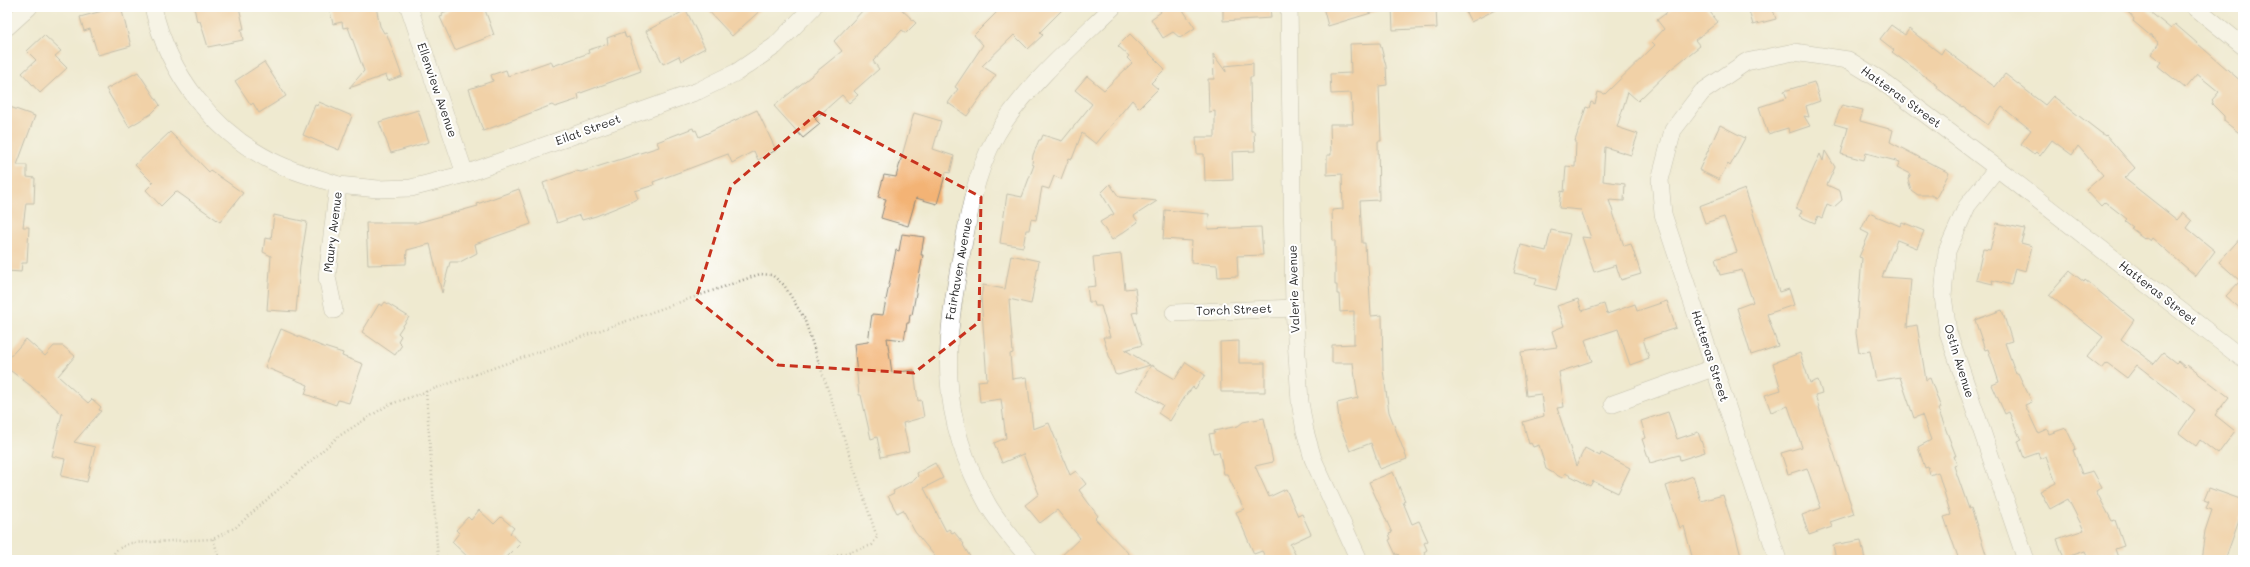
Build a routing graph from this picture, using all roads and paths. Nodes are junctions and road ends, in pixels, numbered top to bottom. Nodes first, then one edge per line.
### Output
1 (29, 7) edge
2 (153, 7) edge
3 (409, 7) edge
4 (813, 7) edge
5 (1113, 7) edge
6 (1288, 7) edge
7 (2195, 7) edge
8 (7, 27) edge
9 (2243, 46) edge
10 (1997, 168) junction
11 (465, 174) junction
12 (338, 185) junction
13 (1294, 308) junction
14 (334, 310) dead end
15 (1174, 312) dead end
16 (2243, 359) edge
17 (1714, 368) junction
18 (426, 391) junction
19 (1613, 404) dead end
20 (213, 539) junction
21 (110, 560) edge
22 (220, 560) edge
23 (438, 560) edge
24 (822, 560) edge
25 (1030, 560) edge
26 (1359, 560) edge
27 (1778, 560) edge
28 (2026, 560) edge

1 - 8 street
2 - 12 street, Maury Avenue
3 - 11 street, Ellenview Avenue
4 - 11 street, Eilat Street
5 - 25 street, Fairhaven Avenue
6 - 13 street, Valerie Avenue
7 - 9 street
10 - 16 street, Hatteras Street
10 - 17 street, Hatteras Street
10 - 28 street, Ostin Avenue
11 - 12 street, Eilat Street
12 - 14 street, Maury Avenue
13 - 15 street, Torch Street
13 - 26 street, Valerie Avenue
17 - 19 street
17 - 27 street, Hatteras Street
18 - 20 path
18 - 23 path
18 - 24 path
20 - 21 path
20 - 22 path

